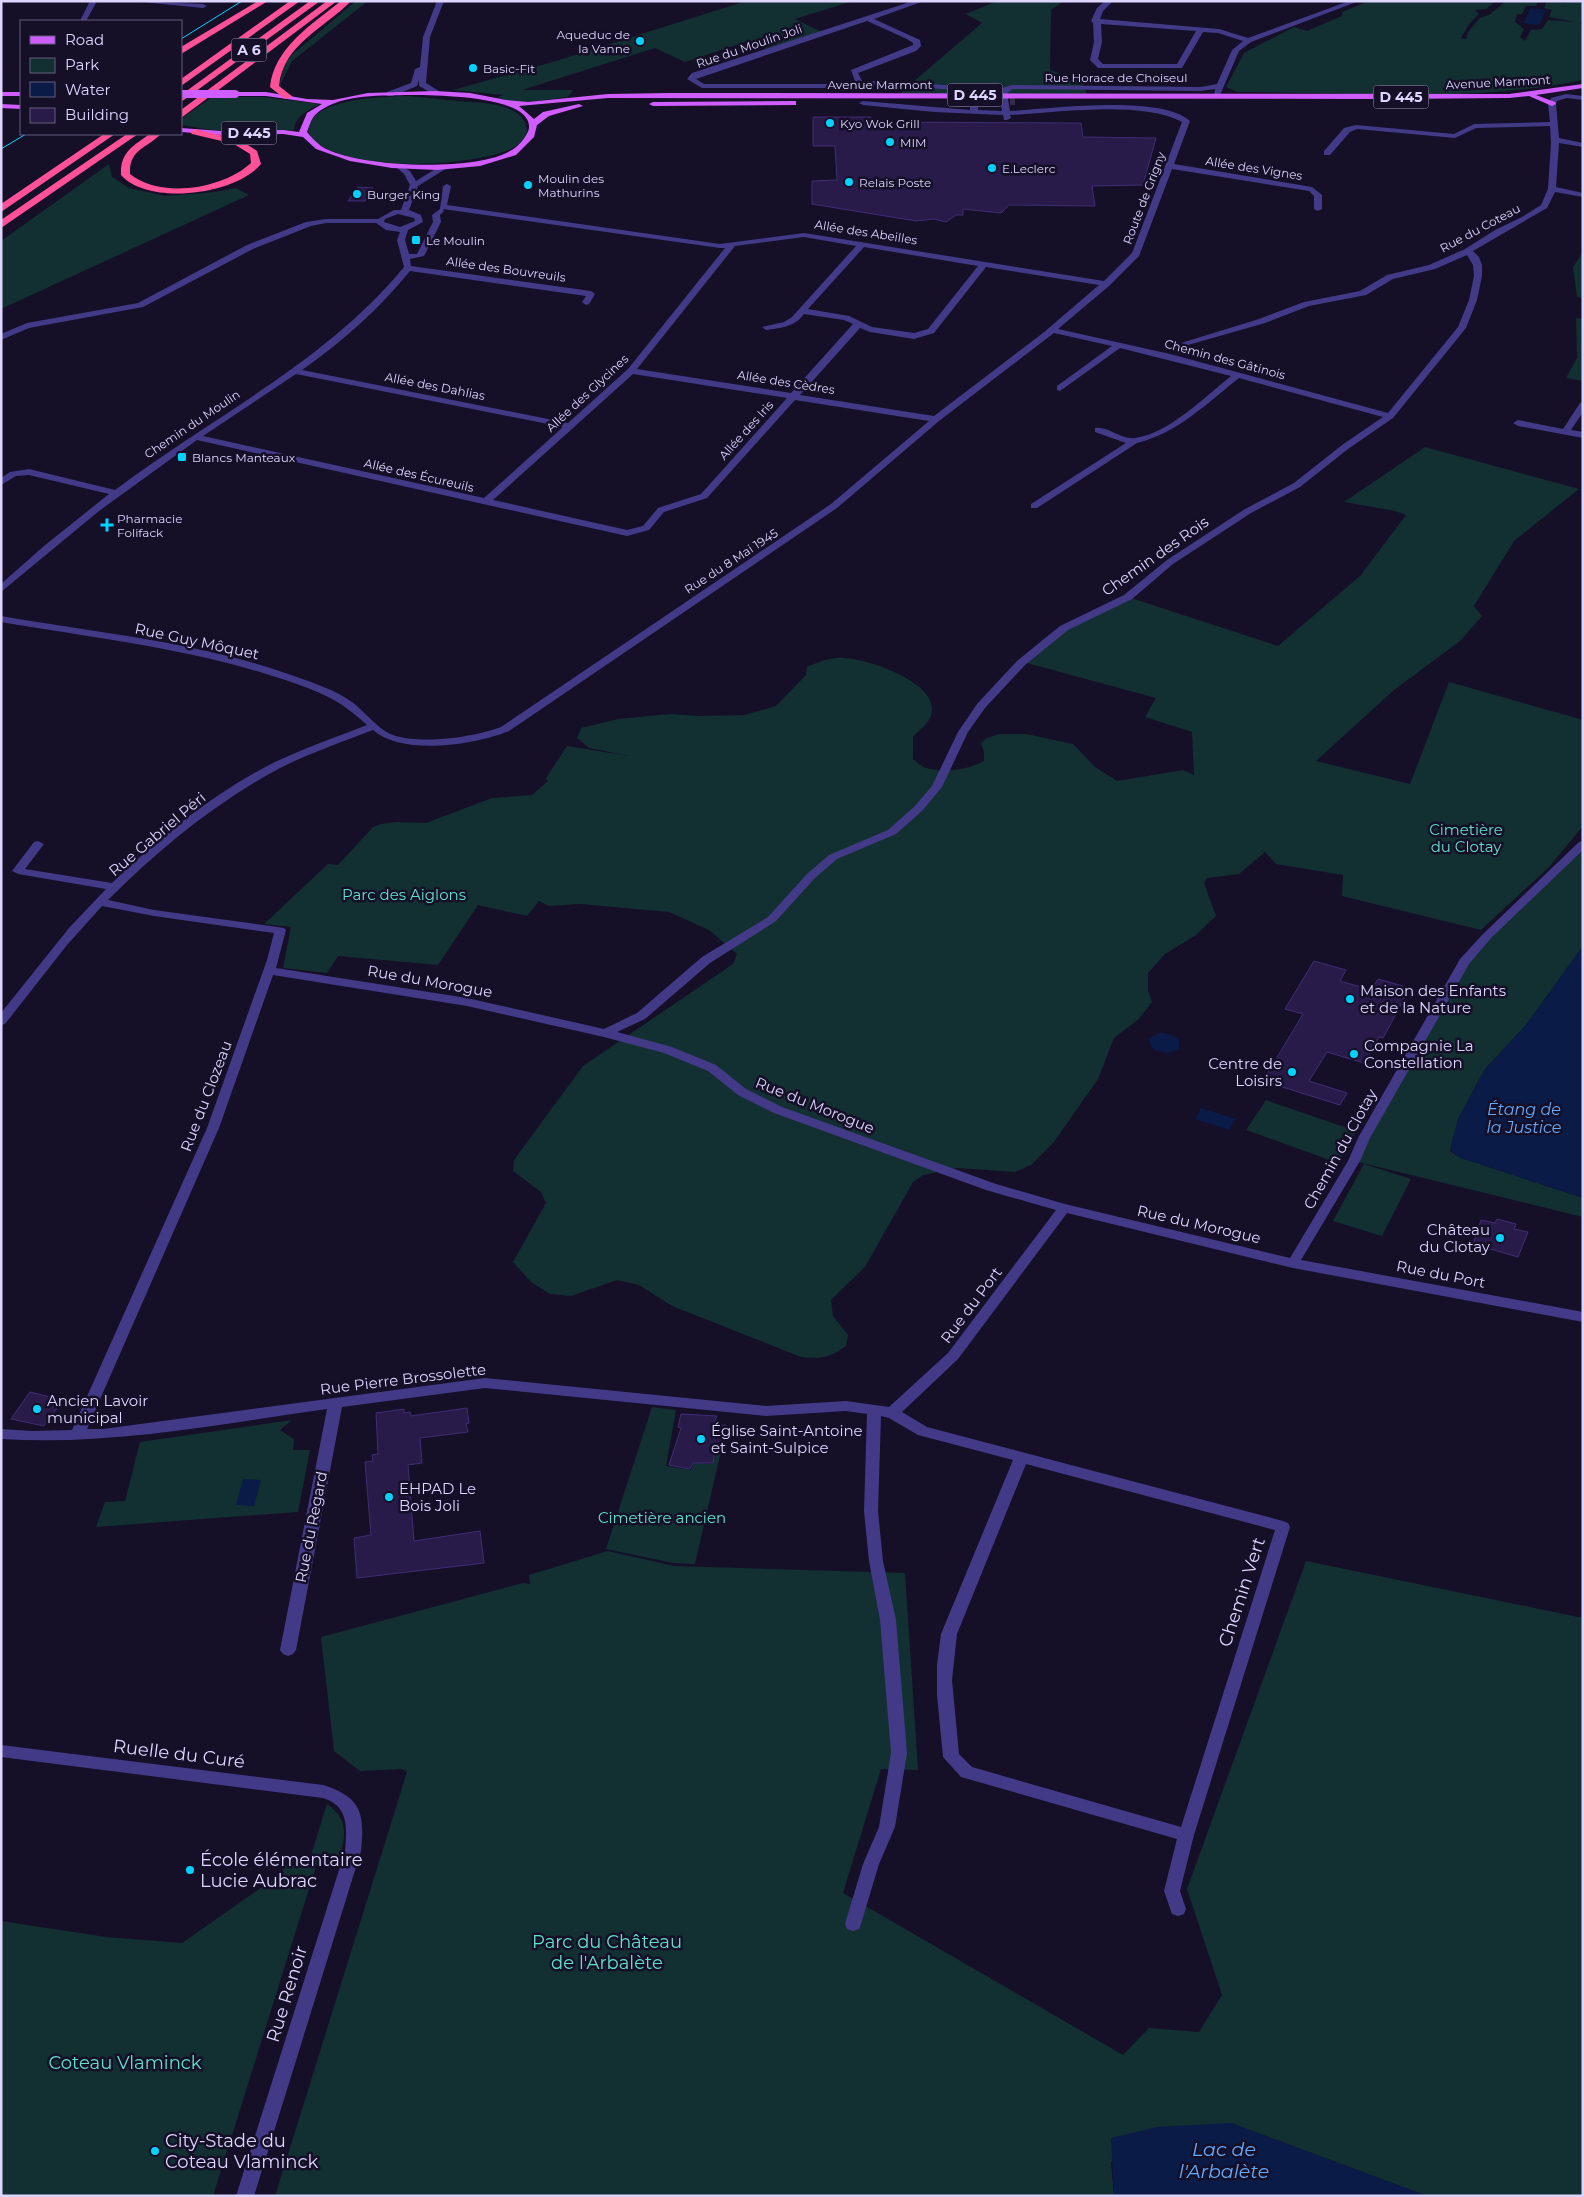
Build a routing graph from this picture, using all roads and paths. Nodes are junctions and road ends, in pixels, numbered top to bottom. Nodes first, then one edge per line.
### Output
1 (94, 1) edge
2 (135, 1) edge
3 (264, 1) edge
4 (296, 1) edge
5 (316, 1) edge
6 (333, 1) edge
7 (347, 1) edge
8 (441, 1) edge
9 (922, 1) edge
10 (1110, 1) edge
11 (1356, 1) edge
12 (203, 6) dead end
13 (868, 19) junction
14 (84, 20) edge
15 (1095, 21) junction
16 (1201, 29) junction
17 (1248, 40) junction
18 (182, 50) edge
19 (424, 60) junction
20 (182, 82) edge
21 (861, 86) junction
22 (1220, 86) junction
23 (1583, 86) edge
24 (438, 93) junction
25 (1, 94) edge
26 (20, 94) edge
27 (182, 94) edge
28 (390, 94) junction
29 (859, 95) junction
30 (609, 96) junction
31 (1509, 96) junction
32 (1566, 96) junction
33 (288, 97) junction
34 (1271, 97) junction
35 (182, 98) edge
36 (1580, 98) edge
37 (1214, 99) junction
38 (1294, 99) junction
39 (1004, 100) junction
40 (339, 102) junction
41 (501, 102) junction
42 (864, 103) joint
43 (599, 104) junction
44 (974, 104) junction
45 (1552, 104) junction
46 (1, 106) edge
47 (20, 107) edge
48 (182, 114) edge
49 (1006, 116) junction
50 (533, 124) junction
51 (1555, 124) junction
52 (182, 130) edge
53 (195, 132) junction
54 (109, 135) edge
55 (132, 135) edge
56 (155, 135) edge
57 (302, 135) junction
58 (1555, 140) junction
59 (1583, 145) edge
60 (1327, 153) dead end
61 (1170, 166) junction
62 (400, 167) junction
63 (443, 168) junction
64 (414, 185) junction
65 (446, 186) dead end
66 (1552, 189) junction
67 (1583, 195) edge
68 (1, 209) edge
69 (441, 209) junction
70 (1318, 209) dead end
71 (404, 212) junction
72 (380, 221) junction
73 (1, 225) edge
74 (405, 228) junction
75 (732, 244) junction
76 (862, 244) junction
77 (1468, 251) junction
78 (405, 258) junction
79 (983, 265) junction
80 (408, 268) junction
81 (1106, 284) junction
82 (586, 302) dead end
83 (802, 311) junction
84 (1069, 317) joint
85 (859, 323) junction
86 (766, 327) dead end
87 (1052, 330) junction
88 (1, 337) edge
89 (1185, 343) dead end
90 (1119, 345) junction
91 (295, 371) junction
92 (632, 371) junction
93 (1238, 375) junction
94 (1060, 388) dead end
95 (794, 396) junction
96 (1583, 405) edge
97 (1390, 416) junction
98 (936, 419) junction
99 (1518, 423) dead end
100 (571, 426) junction
101 (1098, 430) dead end
102 (1566, 432) junction
103 (1583, 435) edge
104 (195, 436) junction
105 (1134, 442) junction
106 (1, 482) edge
107 (116, 493) junction
108 (486, 502) junction
109 (1034, 506) dead end
110 (638, 531) joint
111 (1, 589) edge
112 (1, 619) edge
113 (374, 726) junction
114 (38, 844) dead end
115 (1583, 844) edge
116 (116, 887) junction
117 (101, 902) junction
118 (269, 971) junction
119 (1, 1021) edge
120 (605, 1033) junction
121 (1064, 1208) junction
122 (1293, 1263) junction
123 (1583, 1317) edge
124 (335, 1405) junction
125 (874, 1410) junction
126 (892, 1413) junction
127 (923, 1431) joint
128 (1, 1434) edge
129 (77, 1435) junction
130 (1022, 1457) junction
131 (288, 1650) dead end
132 (1, 1751) edge
133 (346, 1804) joint
134 (1186, 1835) junction
135 (1178, 1909) dead end
136 (853, 1924) dead end
137 (245, 2196) edge

1 - 14 street
2 - 12 street
3 - 18 highway
4 - 20 highway, A 6
5 - 35 highway, A 6
6 - 48 highway
7 - 33 highway
8 - 19 street
9 - 13 street, Rue du Moulin Joli
10 - 15 street
11 - 17 street
13 - 21 street
13 - 21 street, Rue du Moulin Joli
15 - 16 street
15 - 16 street
16 - 17 street
17 - 22 street
19 - 24 street
19 - 28 street
21 - 29 street
21 - 44 street
22 - 37 street
22 - 39 street, Rue Horace de Choiseul
23 - 31 main road, Avenue Marmont / D 445
23 - 32 main road
24 - 28 main road, Avenue Marmont
24 - 41 main road, Avenue Marmont
25 - 26 main road
27 - 33 main road, bridge
28 - 40 main road, Avenue Marmont
29 - 30 main road, Avenue Marmont / D 445
29 - 44 main road, Avenue Marmont / D 445
30 - 41 main road, Avenue Marmont / D 445
30 - 43 main road, Avenue Marmont / D 445
31 - 38 main road, Avenue Marmont / D 445
31 - 45 main road
32 - 36 street
32 - 45 street
33 - 40 main road
34 - 37 main road, Avenue Marmont / D 445
34 - 37 main road, Avenue Marmont / D 445
34 - 38 main road, Avenue Marmont / D 445
37 - 38 main road, Avenue Marmont / D 445
37 - 39 main road, Avenue Marmont / D 445
39 - 44 main road, Avenue Marmont / D 445
39 - 49 street
40 - 57 main road
41 - 50 main road
42 - 43 main road, Avenue Marmont / D 445
42 - 44 street
43 - 50 main road, Avenue Marmont / D 445
44 - 49 street
45 - 51 street, Rue du Coteau
46 - 47 main road
49 - 61 street, Route de Grigny
50 - 63 main road
51 - 58 street, Rue du Coteau
51 - 60 street
52 - 53 main road, D 445
53 - 56 highway
53 - 57 main road, D 445
54 - 68 highway
55 - 73 highway
57 - 62 main road
58 - 59 street
58 - 66 street, Rue du Coteau
61 - 70 street, Allée des Vignes
61 - 81 street, Route de Grigny
62 - 63 main road
62 - 64 street
63 - 64 street
64 - 71 street
65 - 69 street
66 - 67 street
66 - 77 street, Rue du Coteau
69 - 75 street, Allée des Abeilles
69 - 78 street
71 - 72 street
71 - 74 street
72 - 74 street
72 - 88 street
74 - 78 street
75 - 76 street, Allée des Abeilles
75 - 92 street, Allée des Glycines
76 - 79 street, Allée des Abeilles
76 - 83 street
77 - 89 street, Rue du Coteau
77 - 97 street, Chemin des Rois
78 - 80 street
79 - 81 street, Allée des Abeilles
79 - 85 street
80 - 82 street, Allée des Bouvreuils
80 - 91 street, Chemin du Moulin
81 - 84 street, Route de Grigny
83 - 85 street
83 - 86 street
84 - 87 street, Rue du 8 Mai 1945
85 - 95 street, Allée des Iris
87 - 90 street, Chemin des Gâtinois
87 - 98 street, Rue du 8 Mai 1945
90 - 93 street, Chemin des Gâtinois
90 - 94 street
91 - 100 street, Allée des Dahlias
91 - 104 street, Chemin du Moulin
92 - 95 street, Allée des Cèdres
92 - 100 street, Allée des Glycines
93 - 97 street, Chemin des Gâtinois
93 - 105 street
95 - 98 street, Allée des Cèdres
95 - 110 street, Allée des Iris
96 - 102 street
97 - 120 street, Chemin des Rois
98 - 113 street, Rue du 8 Mai 1945
99 - 102 street
100 - 108 street, Allée des Glycines
101 - 105 street
102 - 103 street
104 - 107 street, Chemin du Moulin
104 - 108 street, Allée des Écureuils
105 - 109 street
106 - 107 street
107 - 111 street, Chemin du Moulin
108 - 110 street, Allée des Écureuils
112 - 113 street, Rue Guy Môquet
113 - 116 street, Rue Gabriel Péri
114 - 116 street
115 - 122 street, Chemin du Clotay
116 - 117 street, Rue Gabriel Péri
117 - 118 street, Rue du Clozeau
117 - 119 street, Rue Gabriel Péri
118 - 120 street, Rue du Morogue
118 - 129 street, Rue du Clozeau
120 - 121 street, Rue du Morogue
121 - 122 street, Rue du Morogue
121 - 126 street, Rue du Port
122 - 123 street, Rue du Port
124 - 125 street, Rue Pierre Brossolette
124 - 129 street, Rue Pierre Brossolette
124 - 131 street, Rue du Regard
125 - 126 street, Rue Pierre Brossolette
125 - 136 street
126 - 127 street, Rue Pierre Brossolette
127 - 130 street, Chemin Vert
128 - 129 street, Rue Pierre Brossolette
130 - 134 street
130 - 134 street, Chemin Vert
132 - 133 street, Ruelle du Curé
133 - 137 street, Rue Renoir
134 - 135 street, Chemin Vert

